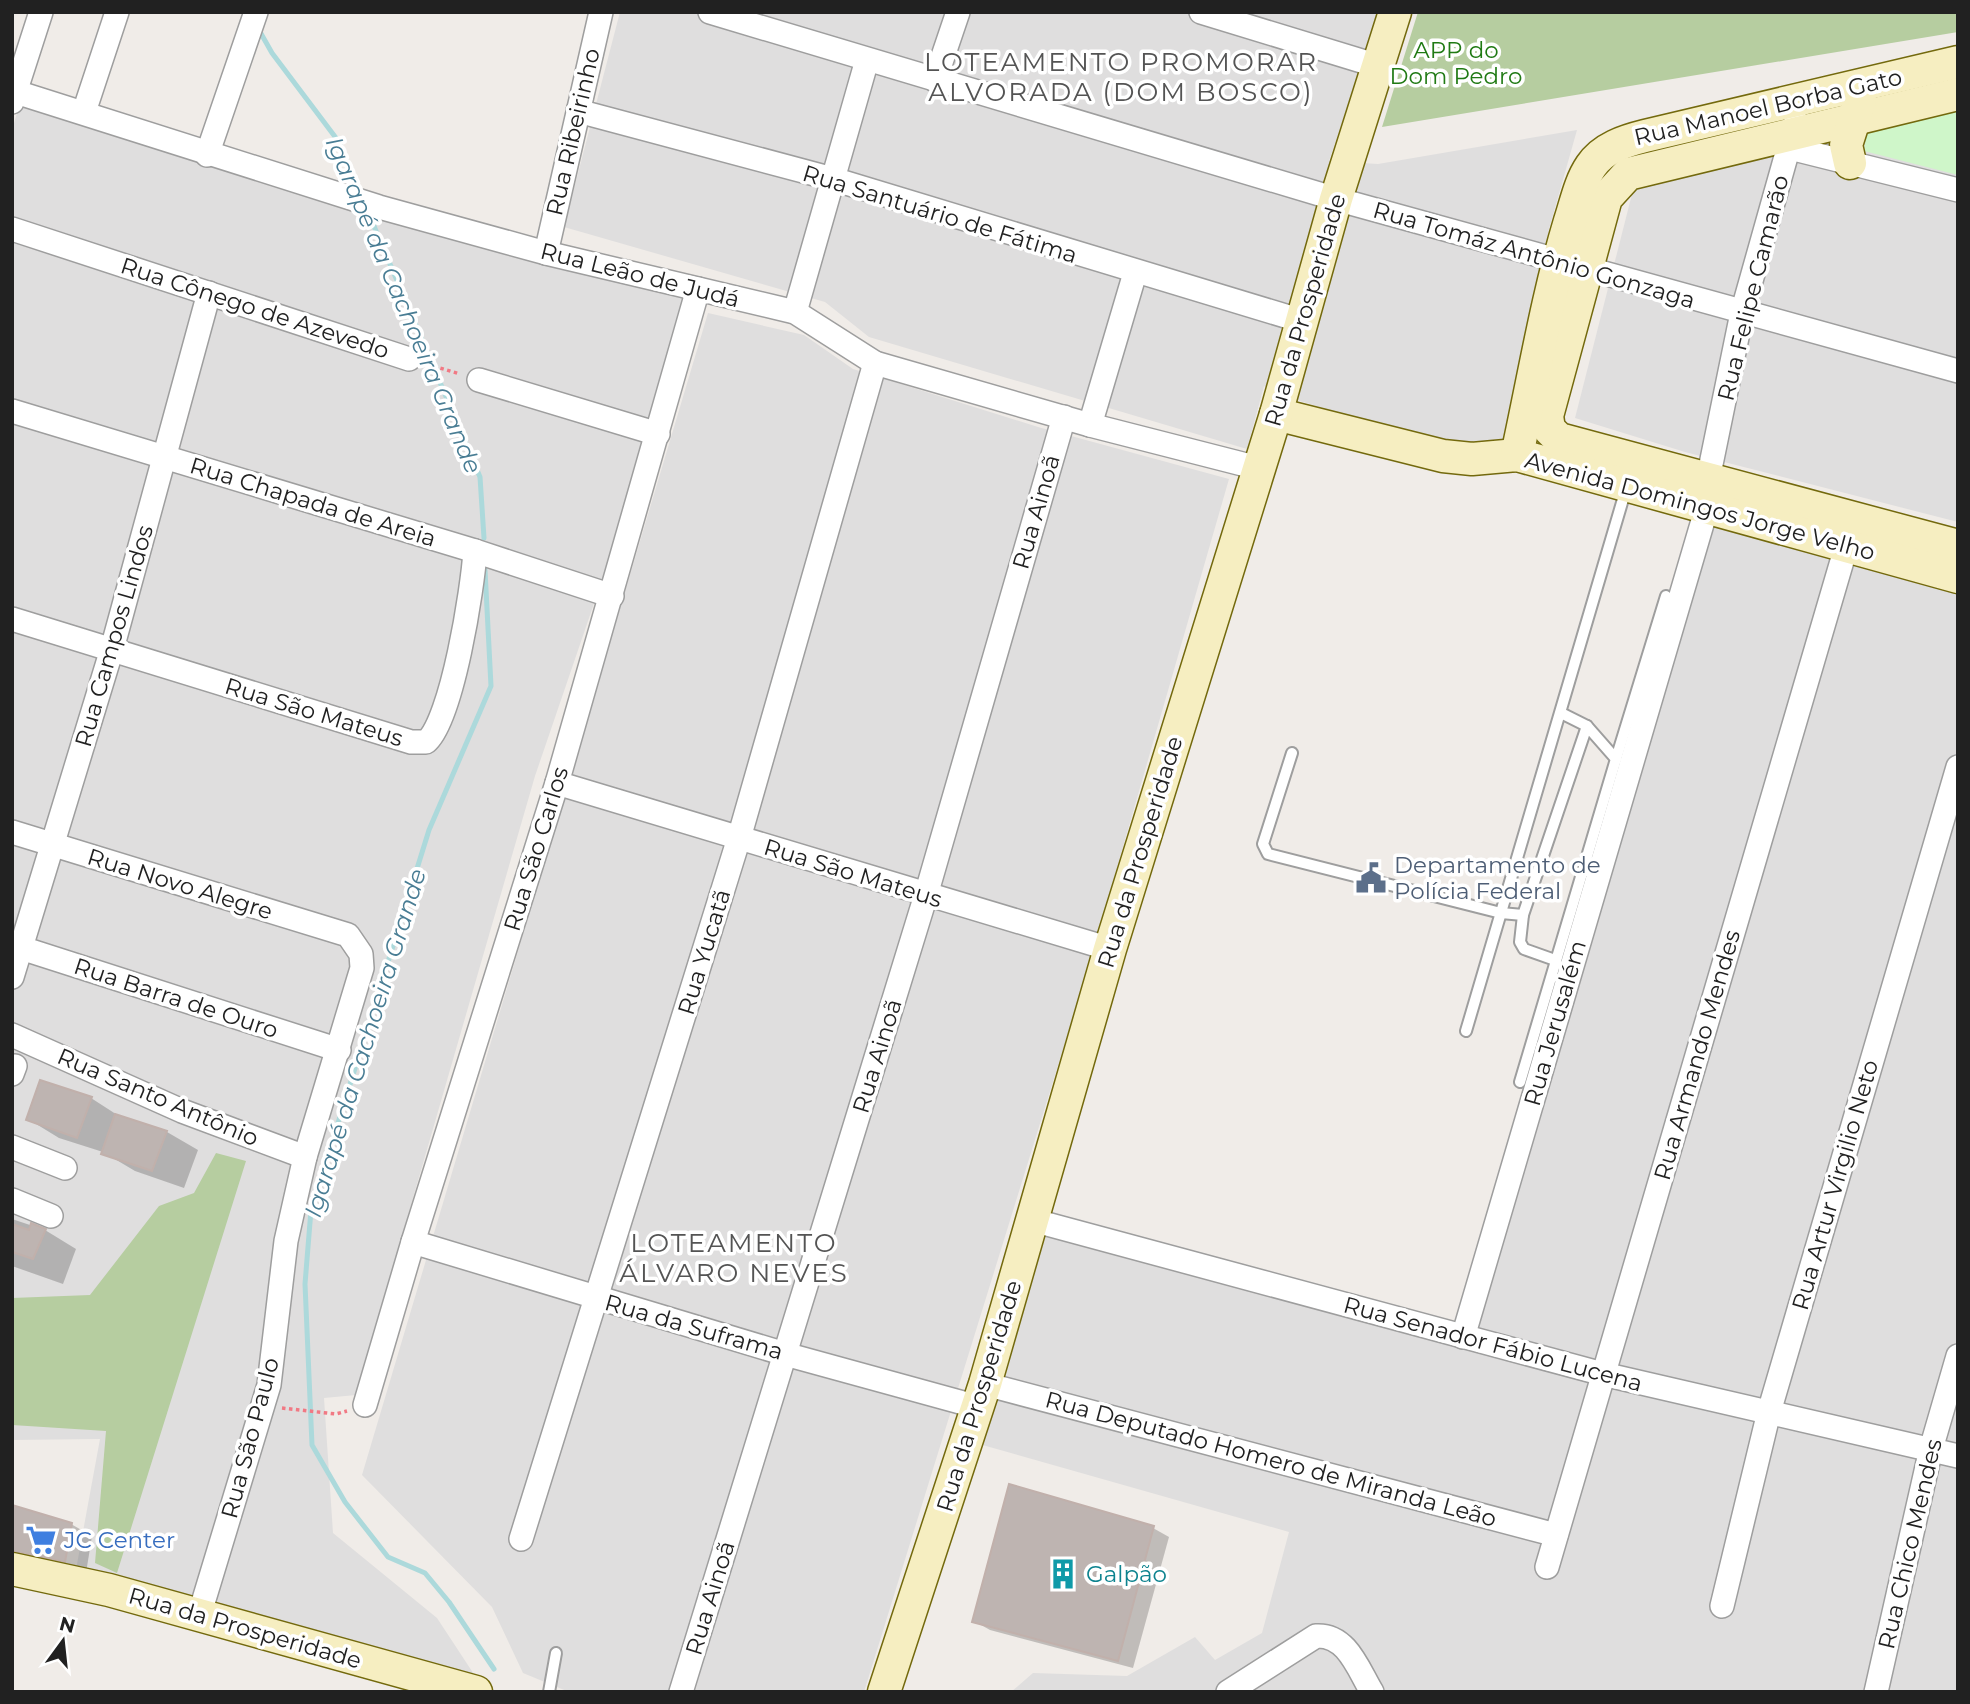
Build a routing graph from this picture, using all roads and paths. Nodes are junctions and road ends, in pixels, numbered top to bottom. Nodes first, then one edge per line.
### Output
1 (41, 12) edge
2 (117, 12) edge
3 (601, 12) edge
4 (710, 12) edge
5 (958, 12) edge
6 (1201, 12) edge
7 (1395, 12) edge
8 (253, 23) edge
9 (867, 60) junction
10 (1958, 62) edge
11 (1378, 66) junction
12 (935, 80) junction
13 (1870, 81) junction
14 (1958, 94) edge
15 (14, 97) edge
16 (1802, 97) junction
17 (578, 111) junction
18 (84, 112) junction
19 (1853, 119) junction
20 (1792, 141) junction
21 (208, 155) junction
22 (1850, 163) junction
23 (833, 179) junction
24 (1958, 190) edge
25 (1336, 199) junction
26 (12, 229) edge
27 (546, 253) junction
28 (1572, 265) junction
29 (1135, 273) junction
30 (698, 289) junction
31 (209, 293) junction
32 (795, 312) junction
33 (1742, 313) junction
34 (1302, 321) junction
35 (408, 359) joint
36 (875, 363) junction
37 (1958, 370) edge
38 (479, 380) joint
39 (12, 411) edge
40 (1276, 414) junction
41 (1064, 417) junction
42 (1090, 425) junction
43 (1549, 429) joint
44 (658, 434) junction
45 (1517, 455) junction
46 (164, 458) junction
47 (1258, 468) junction
48 (1630, 473) junction
49 (1707, 493) junction
50 (1847, 544) junction
51 (1958, 547) edge
52 (486, 554) junction
53 (1958, 577) edge
54 (612, 596) junction
55 (1666, 596) dead end
56 (12, 619) edge
57 (112, 649) junction
58 (1561, 713) junction
59 (1587, 726) junction
60 (1292, 753) dead end
61 (1616, 759) junction
62 (1958, 767) edge
63 (557, 783) junction
64 (12, 832) edge
65 (739, 838) junction
66 (54, 845) junction
67 (926, 895) junction
68 (1501, 913) junction
69 (1523, 915) junction
70 (348, 935) joint
71 (17, 947) edge
72 (1110, 950) junction
73 (1555, 960) junction
74 (12, 977) edge
75 (1466, 1031) dead end
76 (12, 1035) edge
77 (339, 1051) junction
78 (1520, 1082) dead end
79 (12, 1147) edge
80 (305, 1157) junction
81 (65, 1168) dead end
82 (12, 1200) edge
83 (51, 1216) dead end
84 (1032, 1220) junction
85 (413, 1242) junction
86 (596, 1298) junction
87 (1462, 1337) junction
88 (785, 1354) junction
89 (1958, 1356) edge
90 (1603, 1374) junction
91 (981, 1395) junction
92 (365, 1405) dead end
93 (295, 1409) dead end
94 (1769, 1412) junction
95 (337, 1414) dead end
96 (1931, 1449) junction
97 (1958, 1455) edge
98 (1556, 1535) junction
99 (521, 1539) dead end
100 (1547, 1567) dead end
101 (12, 1569) edge
102 (1722, 1606) dead end
103 (199, 1616) junction
104 (556, 1653) dead end
105 (475, 1692) edge
106 (549, 1692) edge
107 (681, 1692) edge
108 (884, 1692) edge
109 (1228, 1692) edge
110 (1372, 1692) edge
111 (1876, 1692) edge

1 - 15 street
2 - 18 street
3 - 17 street, Rua Ribeirinho
4 - 9 street, Rua Tomáz Antônio Gonzaga
5 - 12 street
6 - 11 street
7 - 11 street, Rua da Prosperidade
8 - 21 street
9 - 12 street, Rua Tomáz Antônio Gonzaga
9 - 23 street
10 - 13 street, Rua Manoel Borba Gato
11 - 25 street, Rua da Prosperidade
12 - 25 street, Rua Tomáz Antônio Gonzaga
13 - 16 street, Rua Manoel Borba Gato
13 - 19 street
14 - 19 street, Rua Manoel Borba Gato
15 - 18 street, Rua Leão de Judá
16 - 20 street, Rua Felipe Camarão
16 - 28 street, Rua Manoel Borba Gato
17 - 23 street, Rua Santuário de Fátima
17 - 27 street, Rua Ribeirinho
18 - 21 street, Rua Leão de Judá
19 - 20 street, Rua Manoel Borba Gato
19 - 22 street
20 - 22 street
20 - 28 street, Rua Manoel Borba Gato
20 - 33 street, Rua Felipe Camarão
21 - 27 street, Rua Leão de Judá
22 - 24 street
23 - 29 street, Rua Santuário de Fátima
23 - 32 street
25 - 28 street, Rua Tomáz Antônio Gonzaga
25 - 34 street, Rua da Prosperidade
26 - 31 street, Rua Cônego de Azevedo
27 - 30 street, Rua Leão de Judá
28 - 33 street, Rua Tomáz Antônio Gonzaga
28 - 43 street, Rua Manoel Borba Gato
28 - 45 street, Rua Manoel Borba Gato
29 - 34 street, Rua Santuário de Fátima
29 - 42 street
30 - 32 street, Rua Leão de Judá
30 - 44 street, Rua São Carlos
31 - 35 street, Rua Cônego de Azevedo
31 - 46 street, Rua Campos Lindos
32 - 36 street, Rua Leão de Judá
33 - 37 street, Rua Tomáz Antônio Gonzaga
33 - 49 street, Rua Felipe Camarão
34 - 40 street, Rua da Prosperidade
35 - 38 path, Rua Cônego de Azevedo
36 - 41 street, Rua Leão de Judá
36 - 65 street, Rua Yucatã
38 - 44 street
39 - 46 street, Rua Chapada de Areia
40 - 45 street, Avenida Domingos Jorge Velho
40 - 47 street, Rua da Prosperidade
41 - 42 street, Rua Leão de Judá
41 - 67 street, Rua Ainoã
42 - 47 street, Rua Leão de Judá
43 - 48 street, Avenida Domingos Jorge Velho
44 - 54 street, Rua São Carlos
45 - 48 street, Avenida Domingos Jorge Velho
46 - 52 street, Rua Chapada de Areia
46 - 57 street, Rua Campos Lindos
47 - 72 street, Rua da Prosperidade
48 - 49 street, Avenida Domingos Jorge Velho
48 - 58 lane
49 - 50 street, Avenida Domingos Jorge Velho
49 - 51 street, Avenida Domingos Jorge Velho
49 - 87 street, Rua Jerusalém
50 - 53 street, Avenida Domingos Jorge Velho
50 - 90 street, Rua Armando Mendes
52 - 54 street, Rua Chapada de Areia
52 - 57 street, Rua São Mateus
54 - 63 street, Rua São Carlos
55 - 61 lane
56 - 57 street, Rua São Mateus
57 - 66 street, Rua Campos Lindos
58 - 59 lane
58 - 68 lane
59 - 61 lane
59 - 69 lane
60 - 68 lane
61 - 73 lane
62 - 94 street, Rua Artur Virgilio Neto
63 - 65 street, Rua São Mateus
63 - 85 street, Rua São Carlos
64 - 66 street, Rua Novo Alegre
65 - 67 street, Rua São Mateus
65 - 86 street, Rua Yucatã
66 - 70 street, Rua Novo Alegre
66 - 71 street, Rua Campos Lindos
67 - 72 street, Rua São Mateus
67 - 88 street, Rua Ainoã
68 - 69 lane
68 - 75 lane
69 - 73 lane
70 - 77 street, Rua São Paulo
71 - 74 street, Rua Campos Lindos
71 - 77 street, Rua Barra de Ouro
72 - 84 street, Rua da Prosperidade
73 - 78 lane
76 - 80 street, Rua Santo Antônio
77 - 80 street, Rua São Paulo
79 - 81 street
80 - 103 street, Rua São Paulo
82 - 83 street
84 - 87 street, Rua Senador Fábio Lucena
84 - 91 street, Rua da Prosperidade
85 - 86 street, Rua da Suframa
85 - 92 street, Rua São Carlos
86 - 88 street, Rua da Suframa
86 - 99 street, Rua Yucatã
87 - 90 street, Rua Senador Fábio Lucena
88 - 91 street, Rua da Suframa
88 - 107 street, Rua Ainoã
89 - 96 street, Rua Chico Mendes
90 - 94 street, Rua Senador Fábio Lucena
90 - 98 street, Rua Armando Mendes
91 - 98 street, Rua Deputado Homero de Miranda Leão
91 - 108 street, Rua da Prosperidade
93 - 95 path
94 - 96 street, Rua Senador Fábio Lucena
94 - 102 street, Rua Artur Virgilio Neto
96 - 97 street, Rua Senador Fábio Lucena
96 - 111 street, Rua Chico Mendes
98 - 100 street, Rua Armando Mendes
101 - 103 street, Rua da Prosperidade
103 - 105 street, Rua da Prosperidade
104 - 106 lane
109 - 110 street

